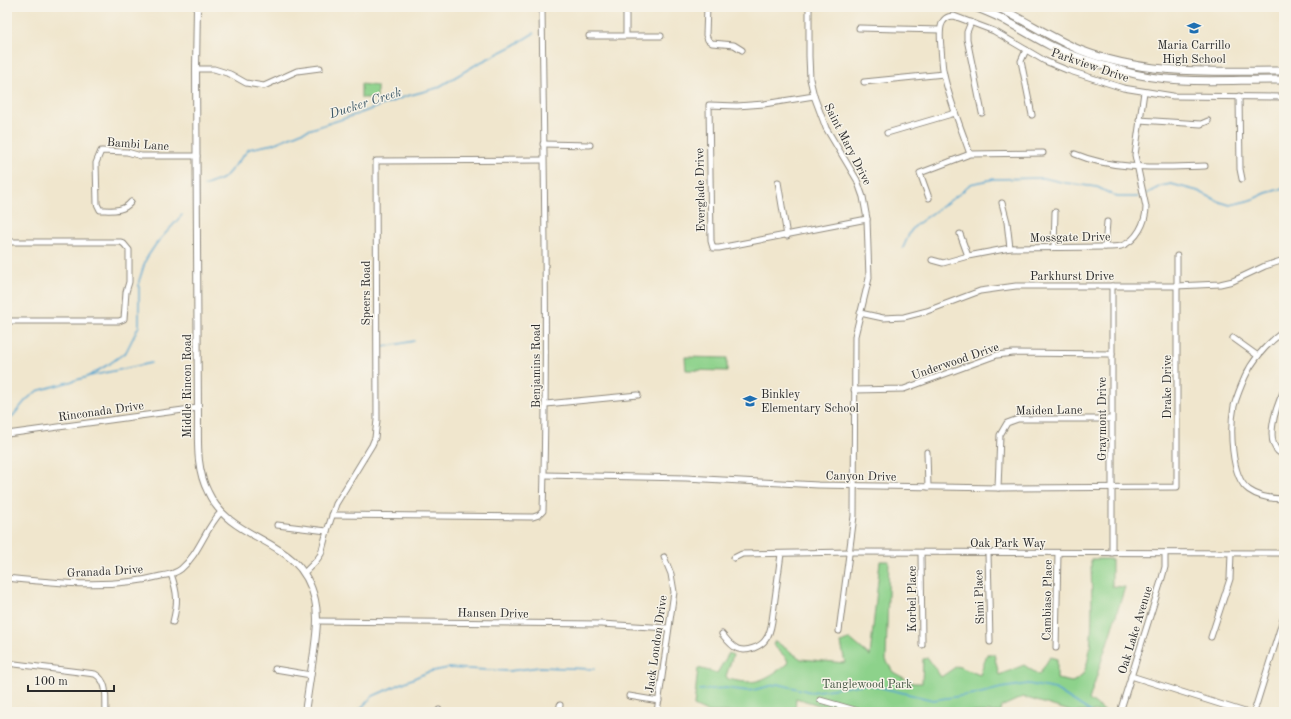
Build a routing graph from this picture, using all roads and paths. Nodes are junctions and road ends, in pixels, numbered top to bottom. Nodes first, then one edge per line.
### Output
1 (197, 7) edge
2 (542, 7) edge
3 (626, 7) edge
4 (707, 7) edge
5 (810, 7) edge
6 (975, 7) edge
7 (997, 7) edge
8 (971, 22) junction
9 (859, 28) dead end
10 (940, 30) junction
11 (626, 35) junction
12 (589, 36) dead end
13 (661, 36) dead end
14 (742, 50) dead end
15 (1026, 50) junction
16 (320, 68) dead end
17 (196, 69) junction
18 (1284, 71) edge
19 (944, 74) junction
20 (1284, 80) edge
21 (864, 82) dead end
22 (1144, 92) junction
23 (814, 96) junction
24 (1239, 96) junction
25 (1284, 96) edge
26 (955, 113) junction
27 (982, 113) dead end
28 (1032, 115) dead end
29 (1139, 120) junction
30 (1208, 121) dead end
31 (887, 133) dead end
32 (543, 144) junction
33 (590, 146) dead end
34 (970, 154) junction
35 (1043, 154) dead end
36 (1075, 154) dead end
37 (197, 156) junction
38 (543, 160) junction
39 (1205, 166) dead end
40 (1136, 167) junction
41 (1242, 179) dead end
42 (778, 182) dead end
43 (929, 198) dead end
44 (131, 202) dead end
45 (1002, 203) dead end
46 (1055, 212) dead end
47 (867, 219) junction
48 (1107, 222) dead end
49 (960, 234) dead end
50 (787, 236) junction
51 (7, 242) edge
52 (1054, 247) junction
53 (1105, 247) junction
54 (1010, 248) junction
55 (968, 256) junction
56 (1177, 256) dead end
57 (932, 260) dead end
58 (1284, 260) edge
59 (1112, 286) junction
60 (1176, 286) junction
61 (860, 313) junction
62 (7, 321) edge
63 (1284, 331) edge
64 (1233, 338) dead end
65 (1112, 354) junction
66 (1258, 356) junction
67 (854, 390) junction
68 (1284, 390) edge
69 (638, 396) dead end
70 (546, 404) junction
71 (198, 408) junction
72 (1111, 419) junction
73 (7, 434) edge
74 (927, 452) dead end
75 (1284, 455) edge
76 (544, 475) junction
77 (854, 485) junction
78 (928, 487) junction
79 (1112, 487) junction
80 (1177, 487) joint
81 (998, 488) junction
82 (1284, 499) edge
83 (221, 512) junction
84 (332, 515) junction
85 (277, 525) dead end
86 (327, 530) junction
87 (849, 552) junction
88 (988, 552) junction
89 (922, 553) junction
90 (1058, 553) junction
91 (1112, 553) junction
92 (1165, 553) junction
93 (1284, 553) edge
94 (781, 554) junction
95 (1231, 554) junction
96 (664, 557) dead end
97 (734, 558) dead end
98 (304, 573) junction
99 (170, 574) junction
100 (7, 578) edge
101 (1284, 616) edge
102 (317, 621) junction
103 (173, 622) dead end
104 (668, 628) junction
105 (839, 631) dead end
106 (722, 634) dead end
107 (1211, 637) dead end
108 (990, 642) dead end
109 (922, 646) dead end
110 (1056, 648) dead end
111 (7, 663) edge
112 (275, 669) dead end
113 (311, 675) junction
114 (1132, 676) junction
115 (629, 696) dead end
116 (820, 700) dead end
117 (659, 701) junction
118 (560, 704) dead end
119 (106, 712) edge
120 (306, 712) edge
121 (559, 712) edge
122 (657, 712) edge
123 (862, 712) edge
124 (1120, 712) edge
125 (1245, 712) edge
126 (1254, 712) edge

1 - 17 street, Middle Rincon Road
2 - 32 street, Benjamins Road
3 - 11 street
4 - 14 street
5 - 23 street, Saint Mary Drive
6 - 20 main road
7 - 18 main road
8 - 10 street, Parkview Drive
8 - 15 street, Parkview Drive
8 - 27 street
9 - 10 street
10 - 19 street
11 - 12 street
11 - 13 street
15 - 22 street, Parkview Drive
15 - 28 street
16 - 17 street
17 - 37 street, Middle Rincon Road
19 - 21 street
19 - 26 street
22 - 24 street, Parkview Drive
22 - 29 street, Mossgate Drive
23 - 47 street, Saint Mary Drive
23 - 50 street, Everglade Drive
24 - 25 street, Parkview Drive
24 - 41 street
26 - 31 street
26 - 34 street
29 - 30 street
29 - 40 street, Mossgate Drive
32 - 33 street
32 - 38 street, Benjamins Road
34 - 35 street
34 - 43 street
36 - 40 street
37 - 44 street, Bambi Lane
37 - 71 street, Middle Rincon Road
38 - 70 street, Benjamins Road
38 - 84 street, Speers Road
39 - 40 street
40 - 53 street, Mossgate Drive
42 - 50 street
45 - 54 street
46 - 52 street
47 - 50 street, Everglade Drive
47 - 61 street, Saint Mary Drive
48 - 53 street
49 - 55 street
51 - 62 street
52 - 53 street, Mossgate Drive
52 - 54 street, Mossgate Drive
54 - 55 street, Mossgate Drive
55 - 57 street, Mossgate Drive
56 - 60 street, Drake Drive
58 - 60 street, Parkhurst Drive
59 - 60 street, Parkhurst Drive
59 - 61 street, Parkhurst Drive
59 - 65 street, Graymont Drive
60 - 80 street, Drake Drive
61 - 67 street, Saint Mary Drive
63 - 66 street
64 - 66 street
65 - 67 street, Underwood Drive
65 - 72 street, Graymont Drive
66 - 82 street
67 - 77 street, Saint Mary Drive
68 - 75 street
69 - 70 street
70 - 76 street, Benjamins Road
71 - 73 street, Rinconada Drive
71 - 83 street, Middle Rincon Road
72 - 79 street, Graymont Drive
72 - 81 street, Maiden Lane
74 - 78 street
76 - 77 street, Canyon Drive
76 - 84 street, Benjamins Road
77 - 78 street, Canyon Drive
77 - 87 street, Saint Mary Drive
78 - 81 street, Canyon Drive
79 - 80 street, Canyon Drive
79 - 81 street, Canyon Drive
79 - 91 street, Graymont Drive
83 - 98 street, Middle Rincon Road
83 - 99 street, Granada Drive
84 - 86 street, Speers Road
85 - 86 street
86 - 98 street, Speers Road
87 - 89 street, Oak Park Way
87 - 94 street, Oak Park Way
87 - 105 street, Saint Mary Drive
88 - 89 street, Oak Park Way
88 - 90 street, Oak Park Way
88 - 108 street, Simi Place
89 - 109 street, Korbel Place
90 - 91 street, Oak Park Way
90 - 110 street, Cambiaso Place
91 - 92 street, Oak Park Way
92 - 95 street, Oak Park Way
92 - 114 street, Oak Lake Avenue
93 - 95 street, Oak Park Way
94 - 97 street, Oak Park Way
94 - 106 street
95 - 107 street
96 - 104 street, Jack London Drive
98 - 102 street, Middle Rincon Road
99 - 100 street, Granada Drive
99 - 103 street
101 - 126 street
102 - 104 street, Hansen Drive
102 - 113 street, Middle Rincon Road
104 - 117 street, Jack London Drive
111 - 119 street
112 - 113 street
113 - 120 street, Middle Rincon Road
114 - 124 street, Oak Lake Avenue
114 - 125 street
115 - 117 street
116 - 123 street
117 - 122 street, Jack London Drive
118 - 121 street

